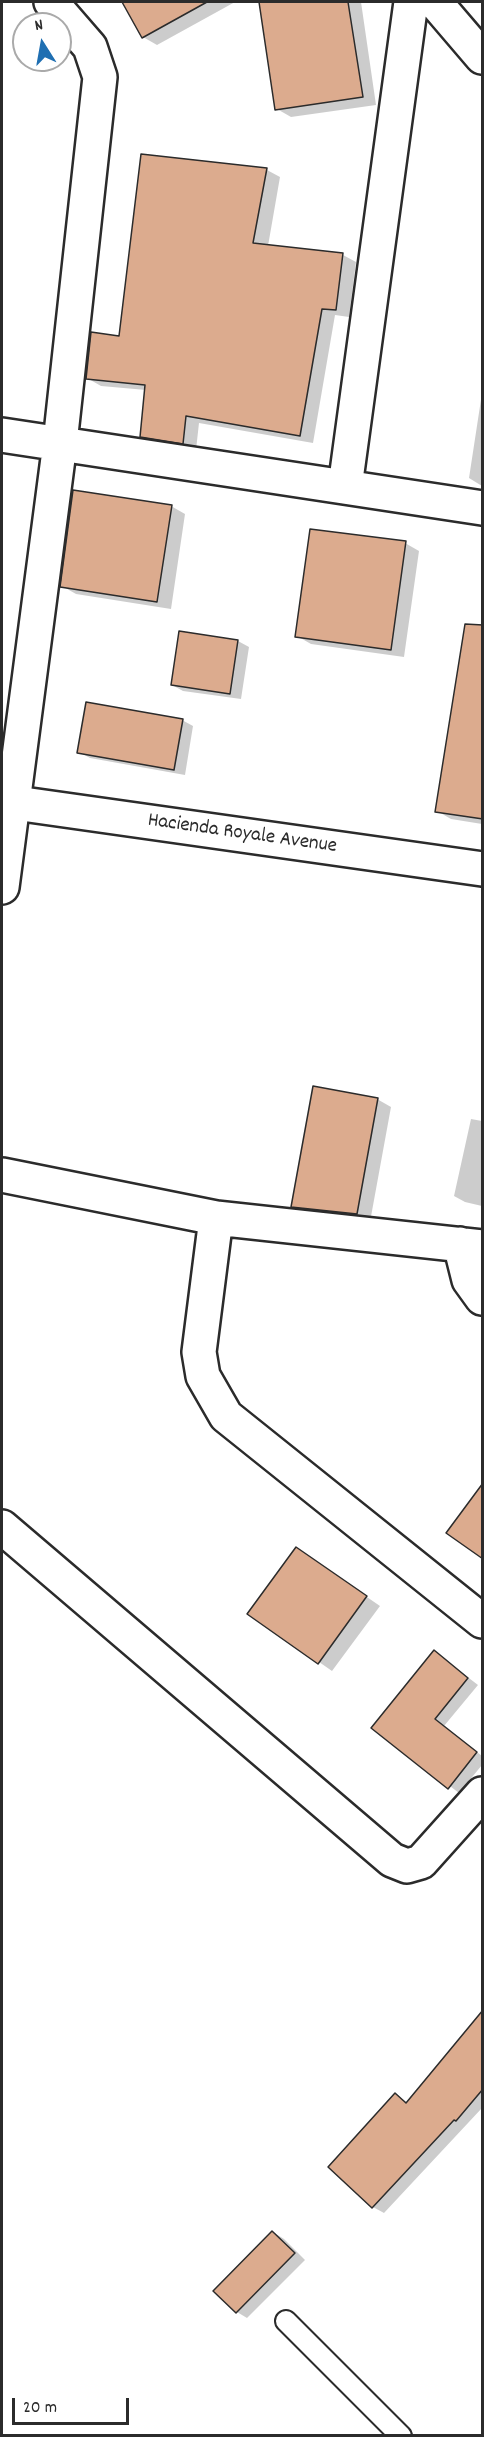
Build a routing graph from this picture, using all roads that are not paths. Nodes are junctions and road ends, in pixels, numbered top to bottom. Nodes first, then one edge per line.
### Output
1 (51, 2) edge
2 (411, 2) edge
3 (435, 2) edge
4 (483, 57) edge
5 (2, 435) edge
6 (60, 443) junction
7 (345, 487) junction
8 (483, 508) edge
9 (8, 802) edge
10 (483, 869) edge
11 (2, 887) edge
12 (2, 1175) edge
13 (216, 1218) junction
14 (471, 1245) edge
15 (483, 1298) edge
16 (2, 1527) edge
17 (483, 1621) edge
18 (483, 1794) edge
19 (286, 2321) dead end
20 (401, 2436) edge

1 - 6 street
2 - 7 street
3 - 4 street
5 - 6 street
6 - 7 street
6 - 9 street
7 - 8 street
9 - 10 street, Hacienda Royale Avenue
9 - 11 street
12 - 13 street
13 - 14 street
13 - 17 street
14 - 15 street
16 - 18 street
19 - 20 lane

